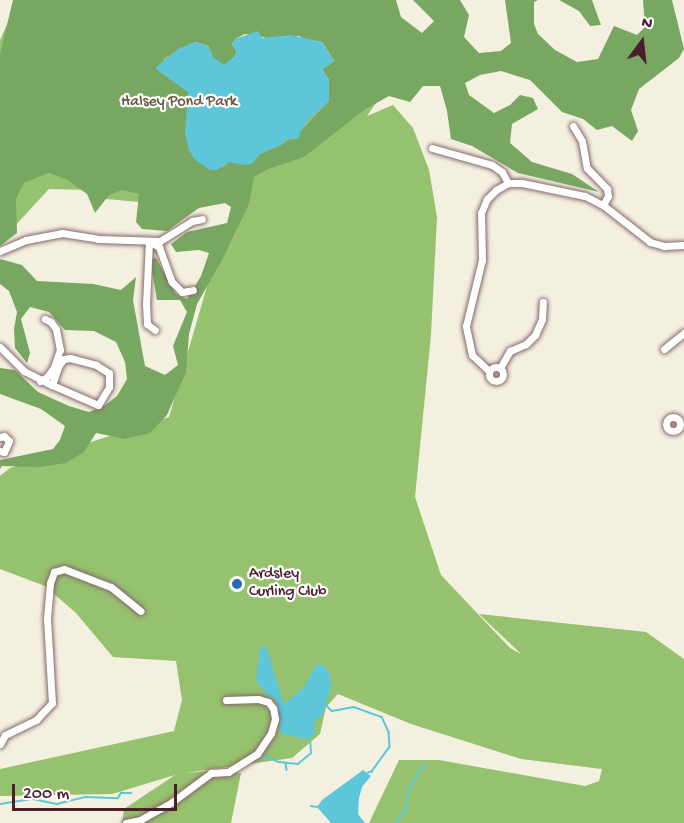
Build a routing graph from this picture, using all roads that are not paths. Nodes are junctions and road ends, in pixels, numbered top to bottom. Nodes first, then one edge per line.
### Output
1 (573, 126) dead end
2 (432, 148) dead end
3 (508, 183) junction
4 (603, 205) junction
5 (202, 219) dead end
6 (149, 241) junction
7 (684, 245) edge
8 (0, 251) edge
9 (193, 290) dead end
10 (543, 302) dead end
11 (45, 319) dead end
12 (155, 330) dead end
13 (684, 333) edge
14 (0, 347) edge
15 (664, 349) dead end
16 (500, 368) junction
17 (489, 371) junction
18 (40, 381) junction
19 (52, 385) junction
20 (0, 437) edge
21 (0, 451) edge
22 (141, 611) dead end
23 (226, 700) dead end
24 (0, 744) edge
25 (126, 823) edge

1 - 4 street
2 - 3 street
3 - 4 street
3 - 17 street
4 - 7 street
5 - 6 street
6 - 8 street
6 - 9 street
6 - 12 street
10 - 16 street
11 - 18 street
13 - 15 street
14 - 18 street
16 - 17 street
16 - 17 street
18 - 19 street
19 - 19 street
20 - 21 street
22 - 24 street
23 - 25 street

